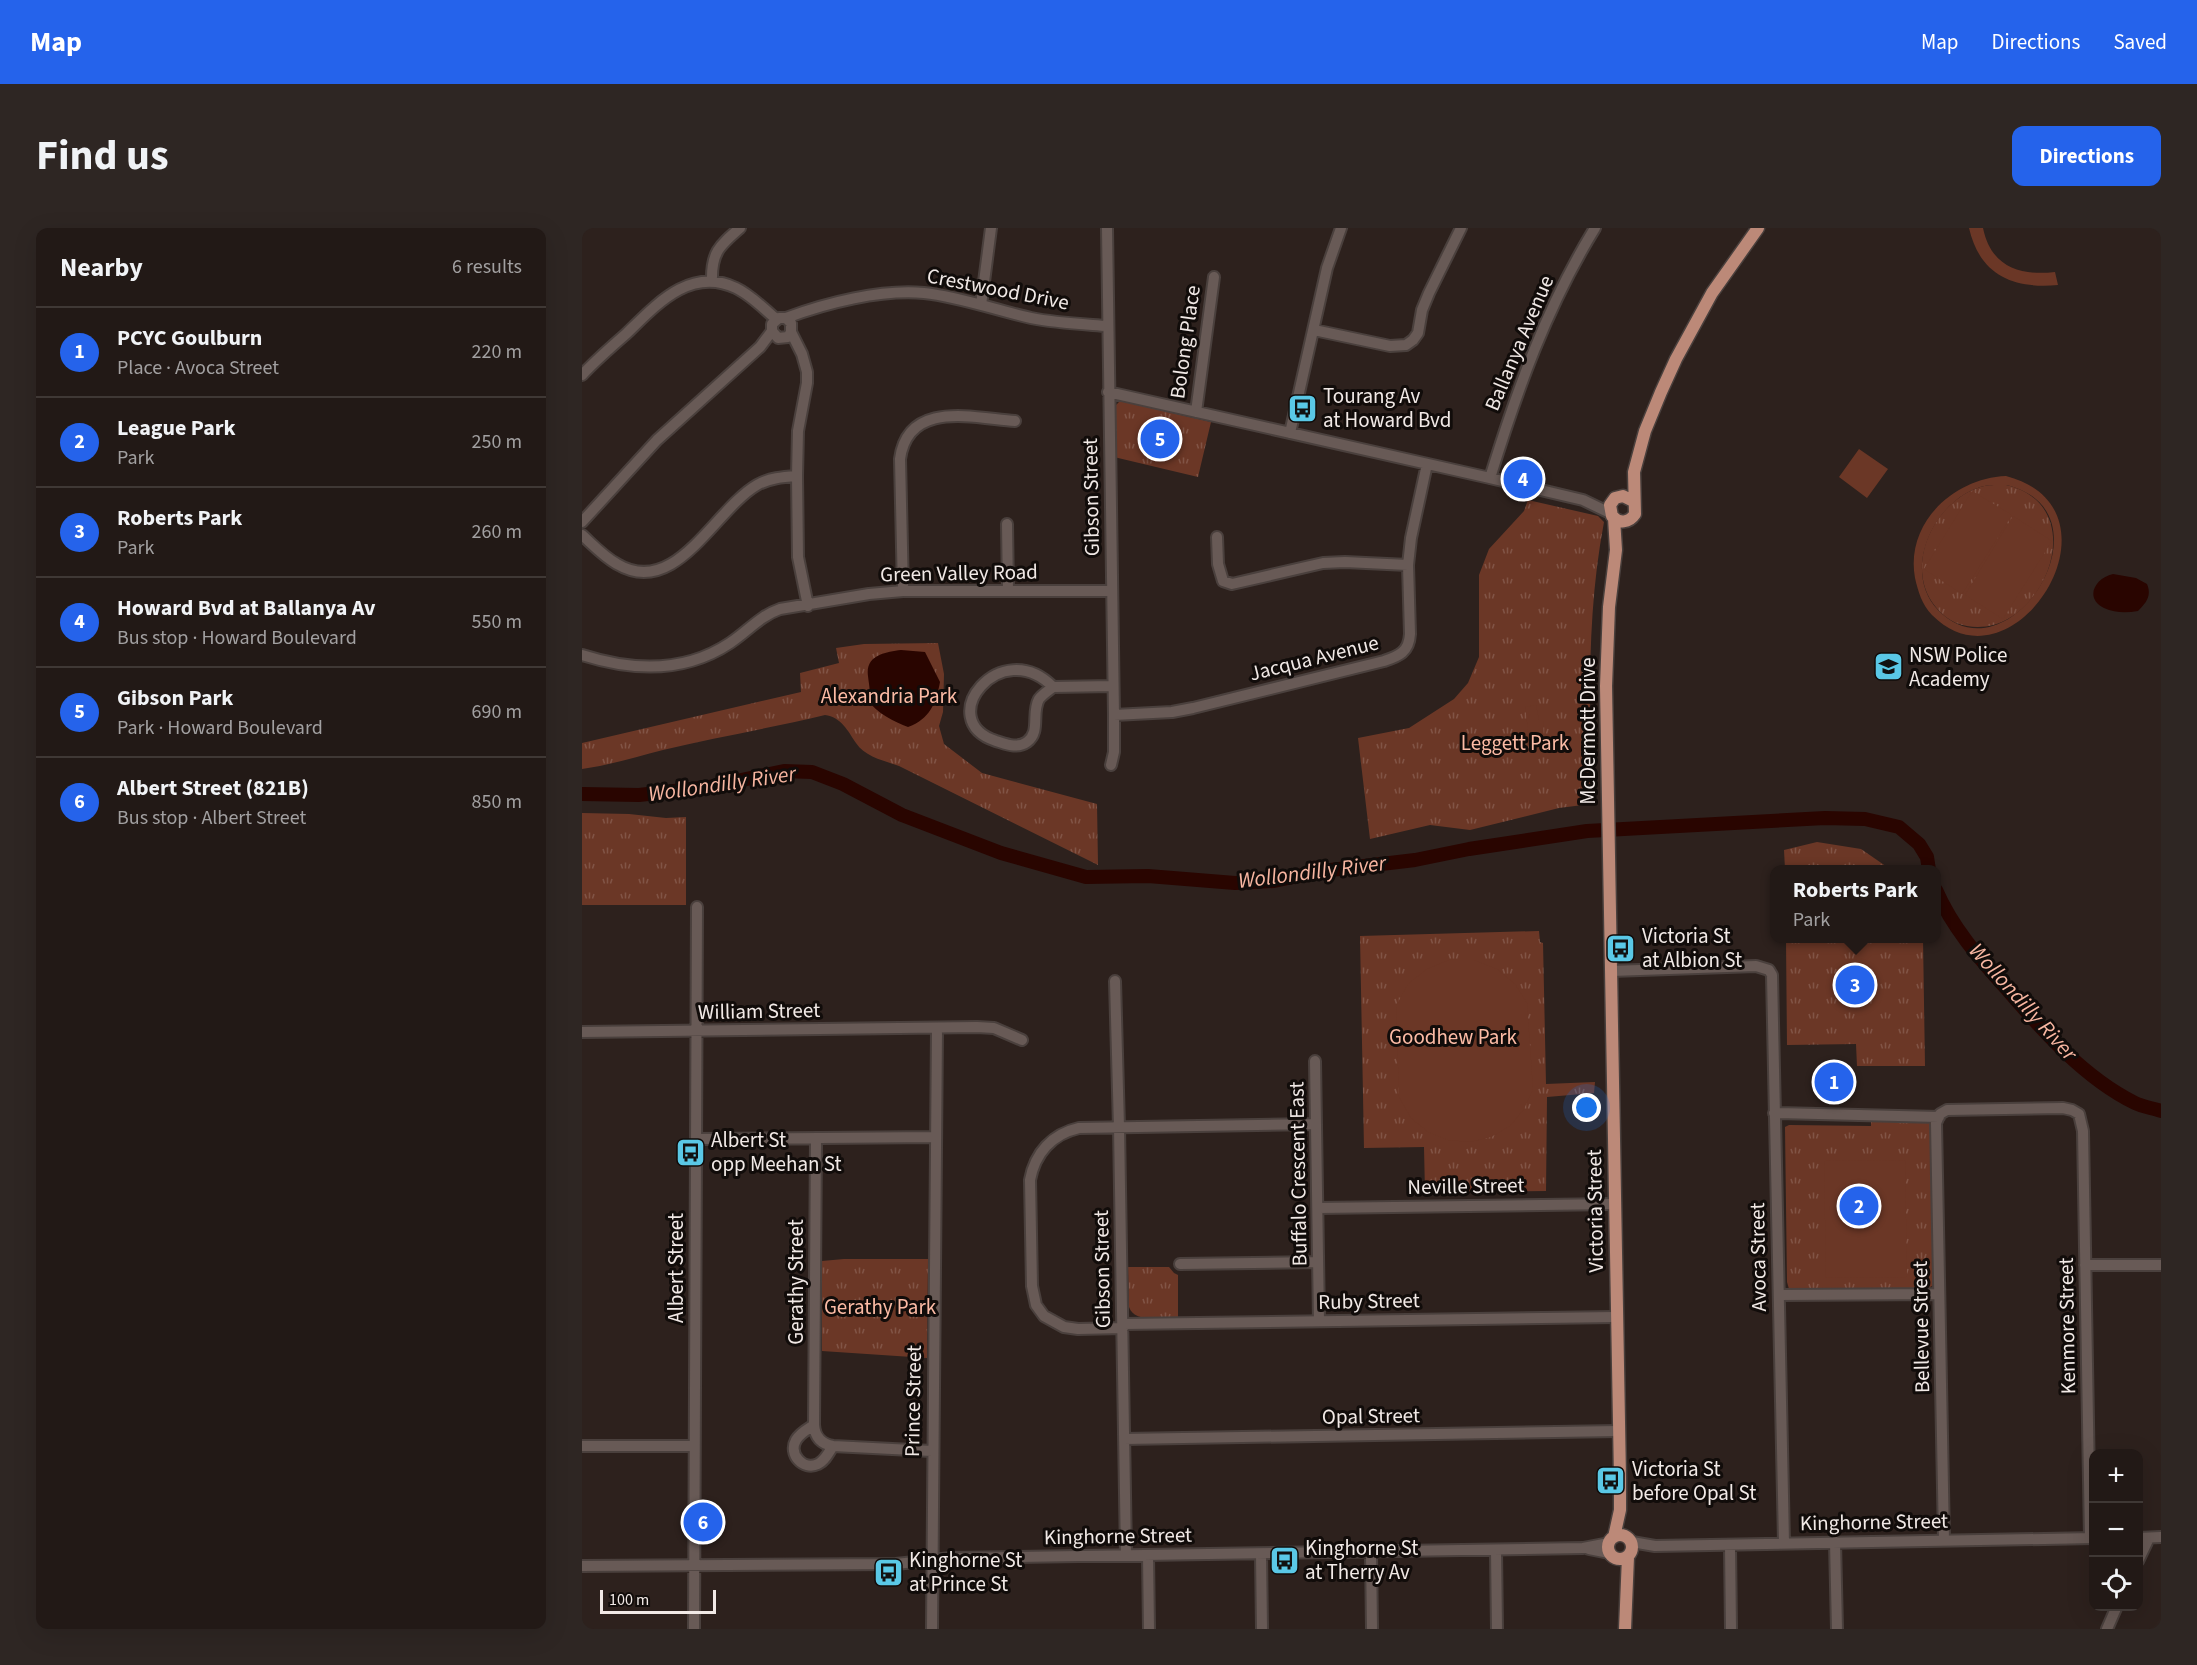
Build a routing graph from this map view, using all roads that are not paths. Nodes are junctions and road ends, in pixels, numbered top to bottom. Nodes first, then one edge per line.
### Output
1 (740, 228) edge
2 (991, 228) edge
3 (1107, 228) edge
4 (1341, 228) edge
5 (1461, 228) edge
6 (1595, 228) edge
7 (1758, 228) edge
8 (1214, 277) dead end
9 (712, 282) junction
10 (981, 304) junction
11 (1108, 326) junction
12 (781, 328) junction
13 (1314, 330) junction
14 (582, 375) edge
15 (1108, 392) junction
16 (1196, 412) junction
17 (1015, 421) dead end
18 (1290, 433) junction
19 (1427, 464) junction
20 (1634, 472) junction
21 (796, 476) junction
22 (1490, 478) junction
23 (1617, 497) junction
24 (1583, 500) junction
25 (1633, 501) junction
26 (1612, 516) junction
27 (1629, 520) junction
28 (582, 522) edge
29 (1007, 524) dead end
30 (582, 535) edge
31 (1217, 537) dead end
32 (1616, 550) junction
33 (1408, 565) junction
34 (903, 591) junction
35 (1008, 591) junction
36 (1112, 591) junction
37 (808, 606) junction
38 (582, 655) edge
39 (1113, 686) junction
40 (1053, 687) junction
41 (1114, 715) junction
42 (1111, 765) dead end
43 (697, 908) dead end
44 (1609, 912) joint
45 (1611, 971) junction
46 (1114, 981) dead end
47 (937, 1029) junction
48 (696, 1031) junction
49 (582, 1032) edge
50 (1022, 1040) dead end
51 (1316, 1061) dead end
52 (1774, 1113) junction
53 (1939, 1116) junction
54 (1316, 1124) junction
55 (1119, 1127) junction
56 (936, 1137) junction
57 (816, 1138) junction
58 (696, 1139) junction
59 (1615, 1204) junction
60 (1318, 1208) junction
61 (1318, 1262) junction
62 (1180, 1264) dead end
63 (2085, 1265) junction
64 (2161, 1265) edge
65 (1939, 1294) junction
66 (1779, 1295) junction
67 (1616, 1317) junction
68 (1319, 1322) junction
69 (1123, 1326) junction
70 (814, 1425) junction
71 (1618, 1431) junction
72 (1124, 1439) junction
73 (582, 1446) edge
74 (694, 1446) junction
75 (834, 1446) junction
76 (933, 1452) junction
77 (2091, 1503) edge
78 (2161, 1537) edge
79 (2089, 1538) edge
80 (2144, 1538) edge
81 (1944, 1540) junction
82 (1835, 1542) junction
83 (1784, 1543) junction
84 (1730, 1545) junction
85 (1620, 1548) junction
86 (1496, 1550) junction
87 (1371, 1552) junction
88 (1261, 1554) junction
89 (1126, 1555) junction
90 (1148, 1555) junction
91 (2140, 1557) edge
92 (932, 1560) junction
93 (694, 1565) junction
94 (582, 1566) edge
95 (2116, 1611) edge
96 (694, 1629) edge
97 (932, 1629) edge
98 (1149, 1629) edge
99 (1262, 1629) edge
100 (1372, 1629) edge
101 (1497, 1629) edge
102 (1625, 1629) edge
103 (1731, 1629) edge
104 (1837, 1629) edge
105 (2107, 1629) edge

1 - 9 street
2 - 10 street
3 - 11 street, Gibson Street
4 - 13 street
5 - 13 street
6 - 22 street, Ballanya Avenue
7 - 20 main road
8 - 16 street, Bolong Place
9 - 12 street
9 - 14 street
10 - 11 street, Crestwood Drive
10 - 12 street, Crestwood Drive
11 - 15 street, Gibson Street
12 - 21 street
12 - 28 street, Crestwood Drive
13 - 18 street
15 - 16 street
15 - 36 street, Gibson Street
16 - 18 street
17 - 34 street
18 - 19 street
19 - 22 street
19 - 33 street, Jacqua Avenue
20 - 23 main road
20 - 25 main road
21 - 30 street
21 - 37 street
22 - 24 street
23 - 24 street
23 - 25 main road
23 - 26 main road
24 - 26 street
25 - 27 main road
26 - 27 main road
26 - 32 main road, McDermott Drive
27 - 32 main road, McDermott Drive
29 - 35 street
31 - 33 street
32 - 44 main road, McDermott Drive
33 - 41 street, Jacqua Avenue
34 - 35 street, Green Valley Road
34 - 37 street, Green Valley Road
35 - 36 street, Green Valley Road
36 - 39 street, Gibson Street
37 - 38 street, Green Valley Road
39 - 40 street
39 - 41 street, Gibson Street
40 - 40 street
41 - 42 street, Gibson Street
43 - 48 street, Albert Street
44 - 45 main road, Victoria Street
45 - 52 street, Avoca Street
45 - 59 main road, Victoria Street
46 - 55 street, Gibson Street
47 - 48 street, William Street
47 - 50 street, William Street
47 - 56 street, Prince Street
48 - 49 street, William Street
48 - 58 street, Albert Street
51 - 54 street, Buffalo Crescent East
52 - 53 street
52 - 66 street, Avoca Street
53 - 63 street, Kenmore Street
53 - 65 street, Bellevue Street
54 - 55 street, Ruby Street
54 - 60 street, Buffalo Crescent East
55 - 69 street, Gibson Street
55 - 69 street, Ruby Street
56 - 57 street
56 - 76 street, Prince Street
57 - 58 street
57 - 70 street, Gerathy Street
58 - 74 street, Albert Street
59 - 60 street, Neville Street
59 - 67 main road, Victoria Street
60 - 61 street, Buffalo Crescent East
61 - 62 street
61 - 68 street, Buffalo Crescent East
63 - 64 street
63 - 77 street, Kenmore Street
65 - 66 street
65 - 81 street, Bellevue Street
66 - 83 street, Avoca Street
67 - 68 street, Ruby Street
67 - 71 main road, Victoria Street
68 - 69 street, Ruby Street
69 - 72 street, Gibson Street
70 - 75 street
70 - 75 street
71 - 72 street, Opal Street
71 - 85 main road, Victoria Street
72 - 89 street, Gibson Street
73 - 74 street
74 - 93 street, Albert Street
75 - 76 street
76 - 92 street, Prince Street
78 - 80 street
79 - 81 street, Kinghorne Street
80 - 91 street
81 - 82 street, Kinghorne Street
82 - 83 street, Kinghorne Street
82 - 104 street
83 - 84 street, Kinghorne Street
84 - 85 street, Kinghorne Street
84 - 103 street
85 - 86 street, Kinghorne Street
85 - 102 main road, Victoria Street
86 - 87 street, Kinghorne Street
86 - 101 street
87 - 88 street, Kinghorne Street
87 - 100 street
88 - 90 street, Kinghorne Street
88 - 99 street
89 - 90 street, Kinghorne Street
89 - 92 street, Kinghorne Street
90 - 98 street
92 - 93 street, Kinghorne Street
92 - 97 street, Prince Street
93 - 94 street, Kinghorne Street
93 - 96 street, Albert Street
95 - 105 street

